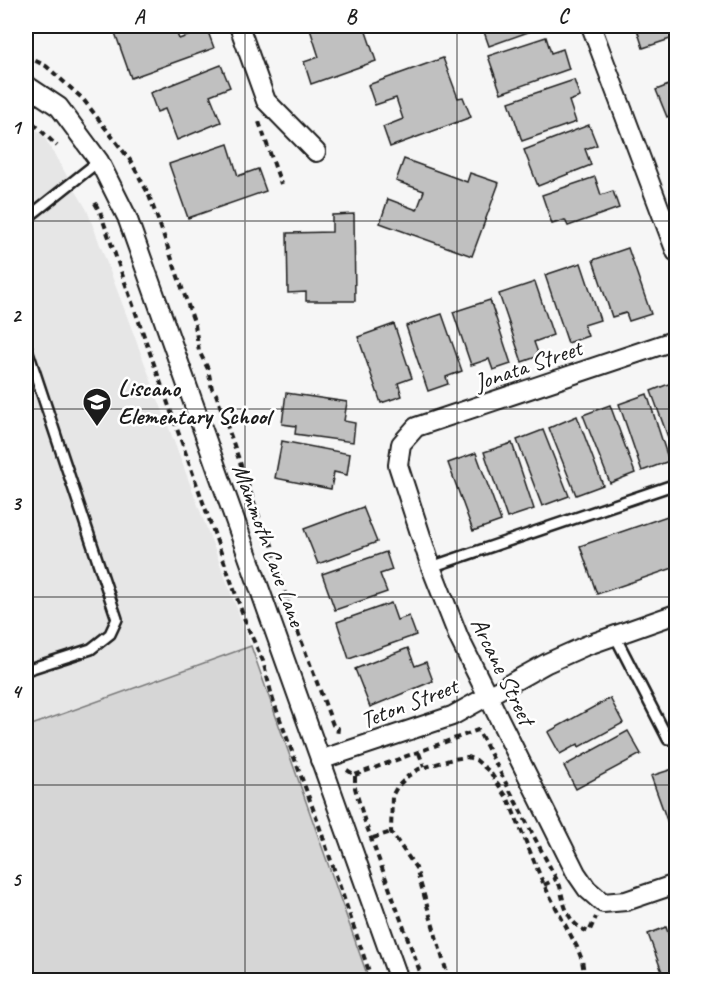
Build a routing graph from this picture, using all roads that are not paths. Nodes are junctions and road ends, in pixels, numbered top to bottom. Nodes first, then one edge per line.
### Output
1 (239, 26) edge
2 (591, 26) edge
3 (26, 85) edge
4 (316, 152) dead end
5 (99, 161) junction
6 (26, 219) edge
7 (676, 252) edge
8 (676, 340) edge
9 (26, 346) edge
10 (401, 444) joint
11 (676, 484) edge
12 (431, 567) junction
13 (676, 614) edge
14 (615, 636) junction
15 (26, 670) edge
16 (488, 696) junction
17 (676, 736) edge
18 (320, 760) junction
19 (676, 884) edge
20 (399, 981) edge

1 - 4 street
2 - 7 street
3 - 5 street, Mammoth Cave Lane
5 - 6 lane
5 - 18 street, Mammoth Cave Lane
8 - 10 street, Jonata Street
9 - 15 lane
10 - 12 street, Arcane Street
11 - 12 lane
12 - 16 street, Arcane Street
13 - 14 street, Teton Street
14 - 16 street, Teton Street
14 - 17 lane
16 - 18 street, Teton Street
16 - 19 street, Arcane Street
18 - 20 street, Mammoth Cave Lane

